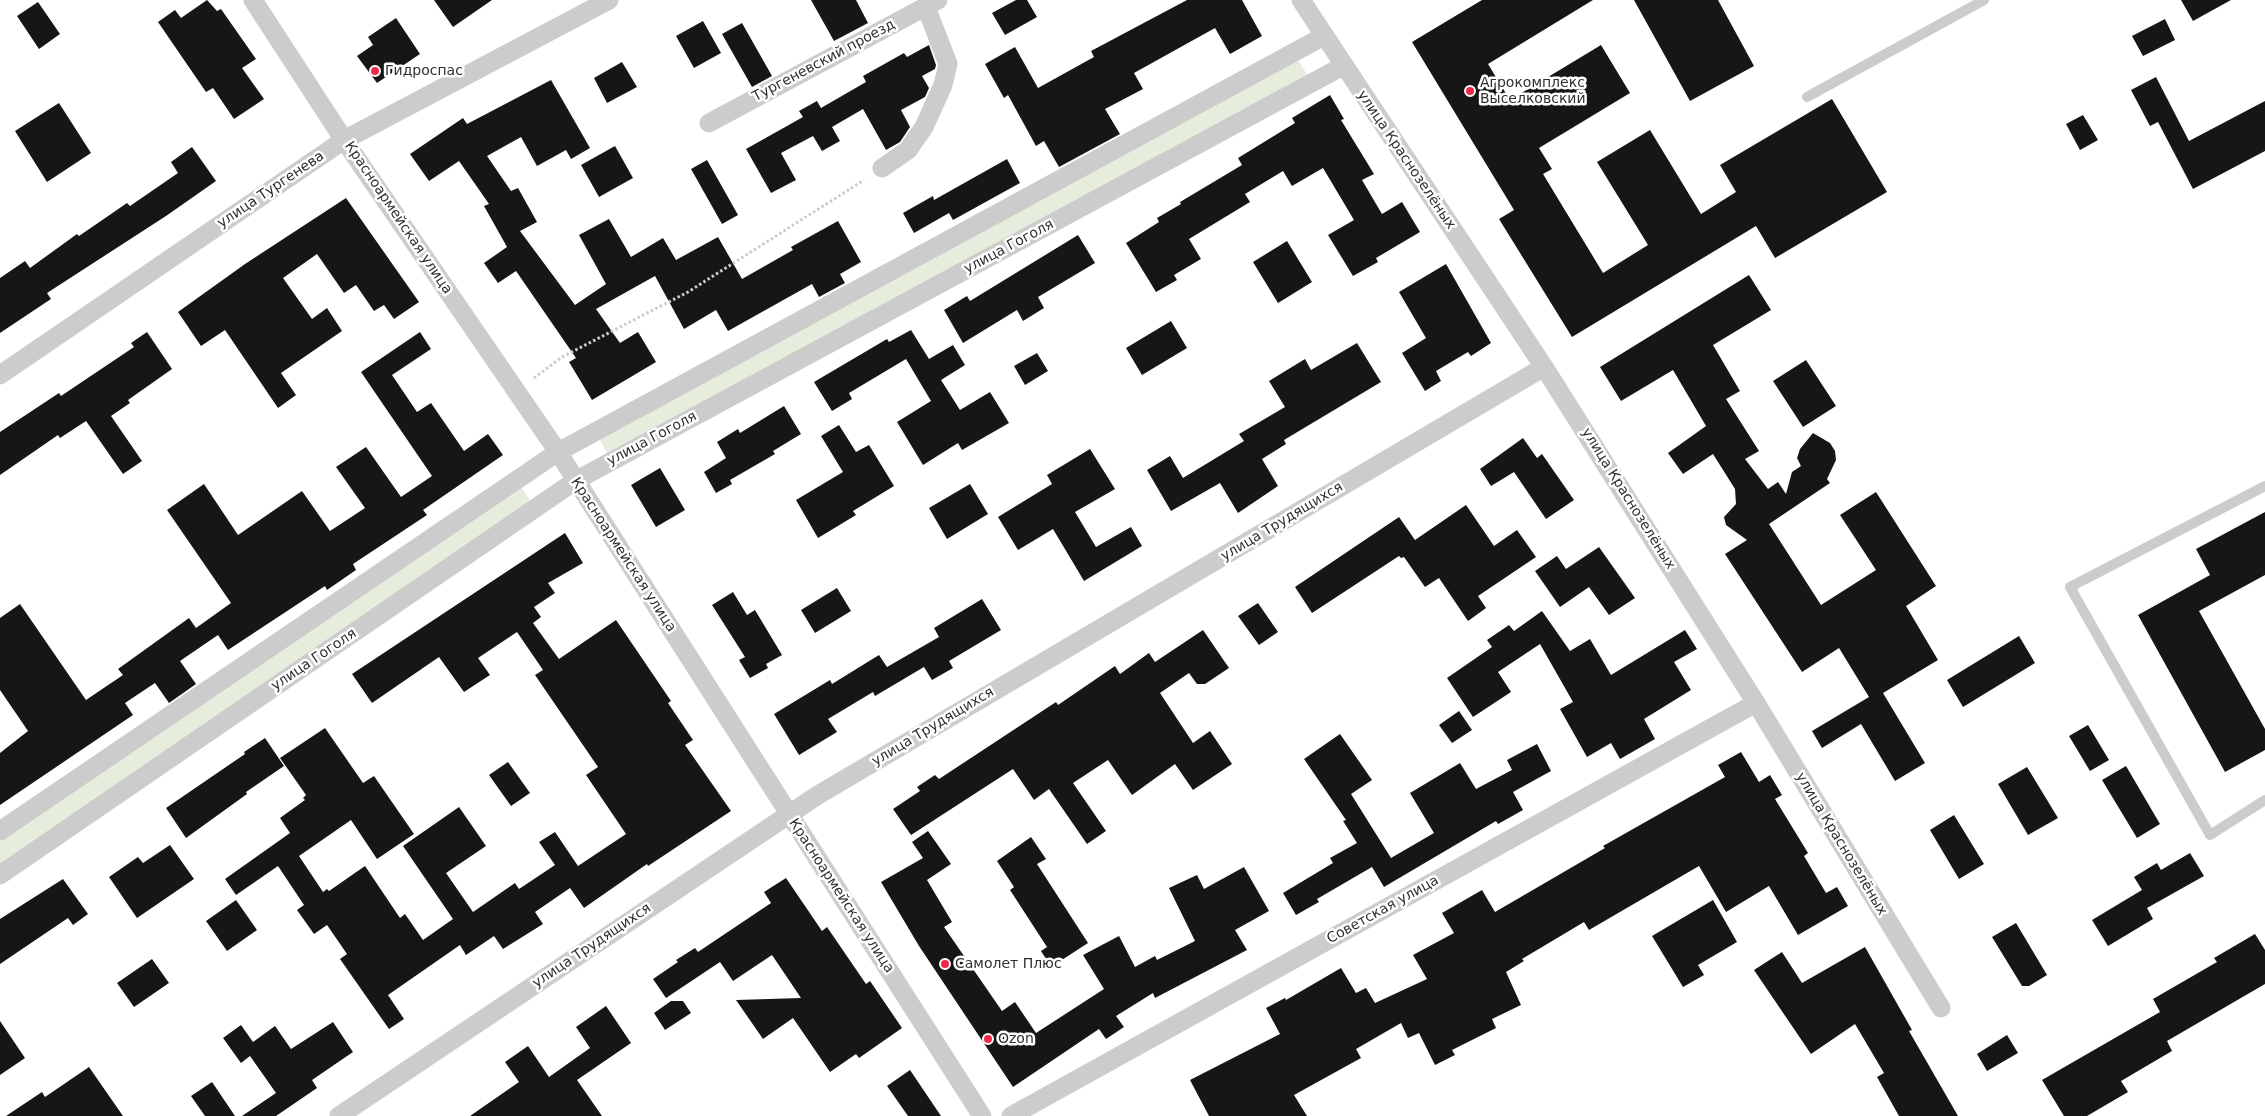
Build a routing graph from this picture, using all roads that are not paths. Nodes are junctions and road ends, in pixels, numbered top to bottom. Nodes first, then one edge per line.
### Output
1 (254, 0) edge
2 (609, 0) edge
3 (1300, 0) edge
4 (1984, 0) edge
5 (932, 3) edge
6 (1324, 36) junction
7 (1344, 66) junction
8 (1807, 97) dead end
9 (709, 122) dead end
10 (344, 140) junction
11 (882, 168) road end
12 (1544, 367) junction
13 (0, 375) edge
14 (558, 452) junction
15 (575, 481) junction
16 (2265, 486) edge
17 (1756, 704) junction
18 (2265, 800) edge
19 (789, 815) junction
20 (0, 831) edge
21 (0, 875) edge
22 (1941, 1008) dead end
23 (339, 1116) edge
24 (982, 1116) edge
25 (1011, 1116) edge

1 - 10 street, Красноармейская улица
2 - 10 street, улица Тургенева
3 - 6 street, улица Краснозелёных
4 - 8 lane
5 - 9 street, Тургеневский проезд
5 - 11 street
6 - 7 street, улица Краснозелёных
6 - 14 street
7 - 12 street, улица Краснозелёных
7 - 15 street, улица Гоголя
10 - 13 street, улица Тургенева
10 - 14 street, Красноармейская улица
12 - 17 street, улица Краснозелёных
12 - 19 street, улица Трудящихся
14 - 15 street, Красноармейская улица
14 - 20 street
15 - 19 street, Красноармейская улица
15 - 21 street, улица Гоголя
16 - 18 lane
17 - 22 street, улица Краснозелёных
17 - 25 street, Советская улица
19 - 23 street, улица Трудящихся
19 - 24 street, Красноармейская улица

